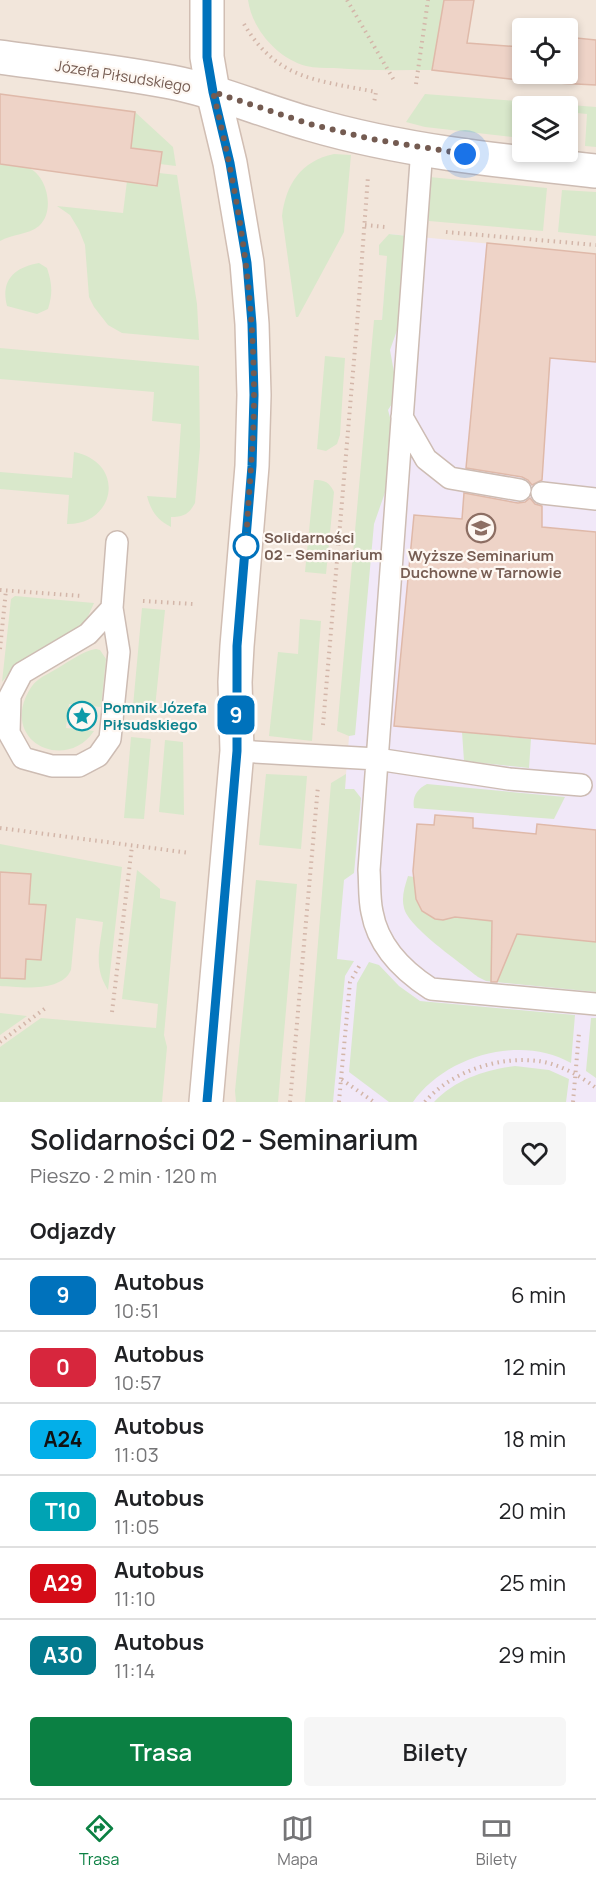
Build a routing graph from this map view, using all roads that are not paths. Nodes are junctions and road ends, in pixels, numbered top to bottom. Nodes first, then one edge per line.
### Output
1 (207, 0) edge
2 (0, 57) edge
3 (213, 92) junction
4 (422, 148) junction
5 (596, 171) edge
6 (402, 417) junction
7 (520, 490) dead end
8 (542, 493) dead end
9 (596, 500) edge
10 (117, 542) dead end
11 (112, 608) junction
12 (237, 751) junction
13 (377, 759) junction
14 (581, 786) dead end
15 (589, 1003) edge
16 (207, 1102) edge

1 - 3 street
2 - 3 street, Józefa Piłsudskiego
3 - 4 street, Józefa Piłsudskiego
3 - 12 street
4 - 5 street, Józefa Piłsudskiego
4 - 6 lane
6 - 7 lane
6 - 13 lane
8 - 9 lane
10 - 11 lane
11 - 11 lane
12 - 13 lane
12 - 16 street
13 - 14 lane
13 - 15 lane

